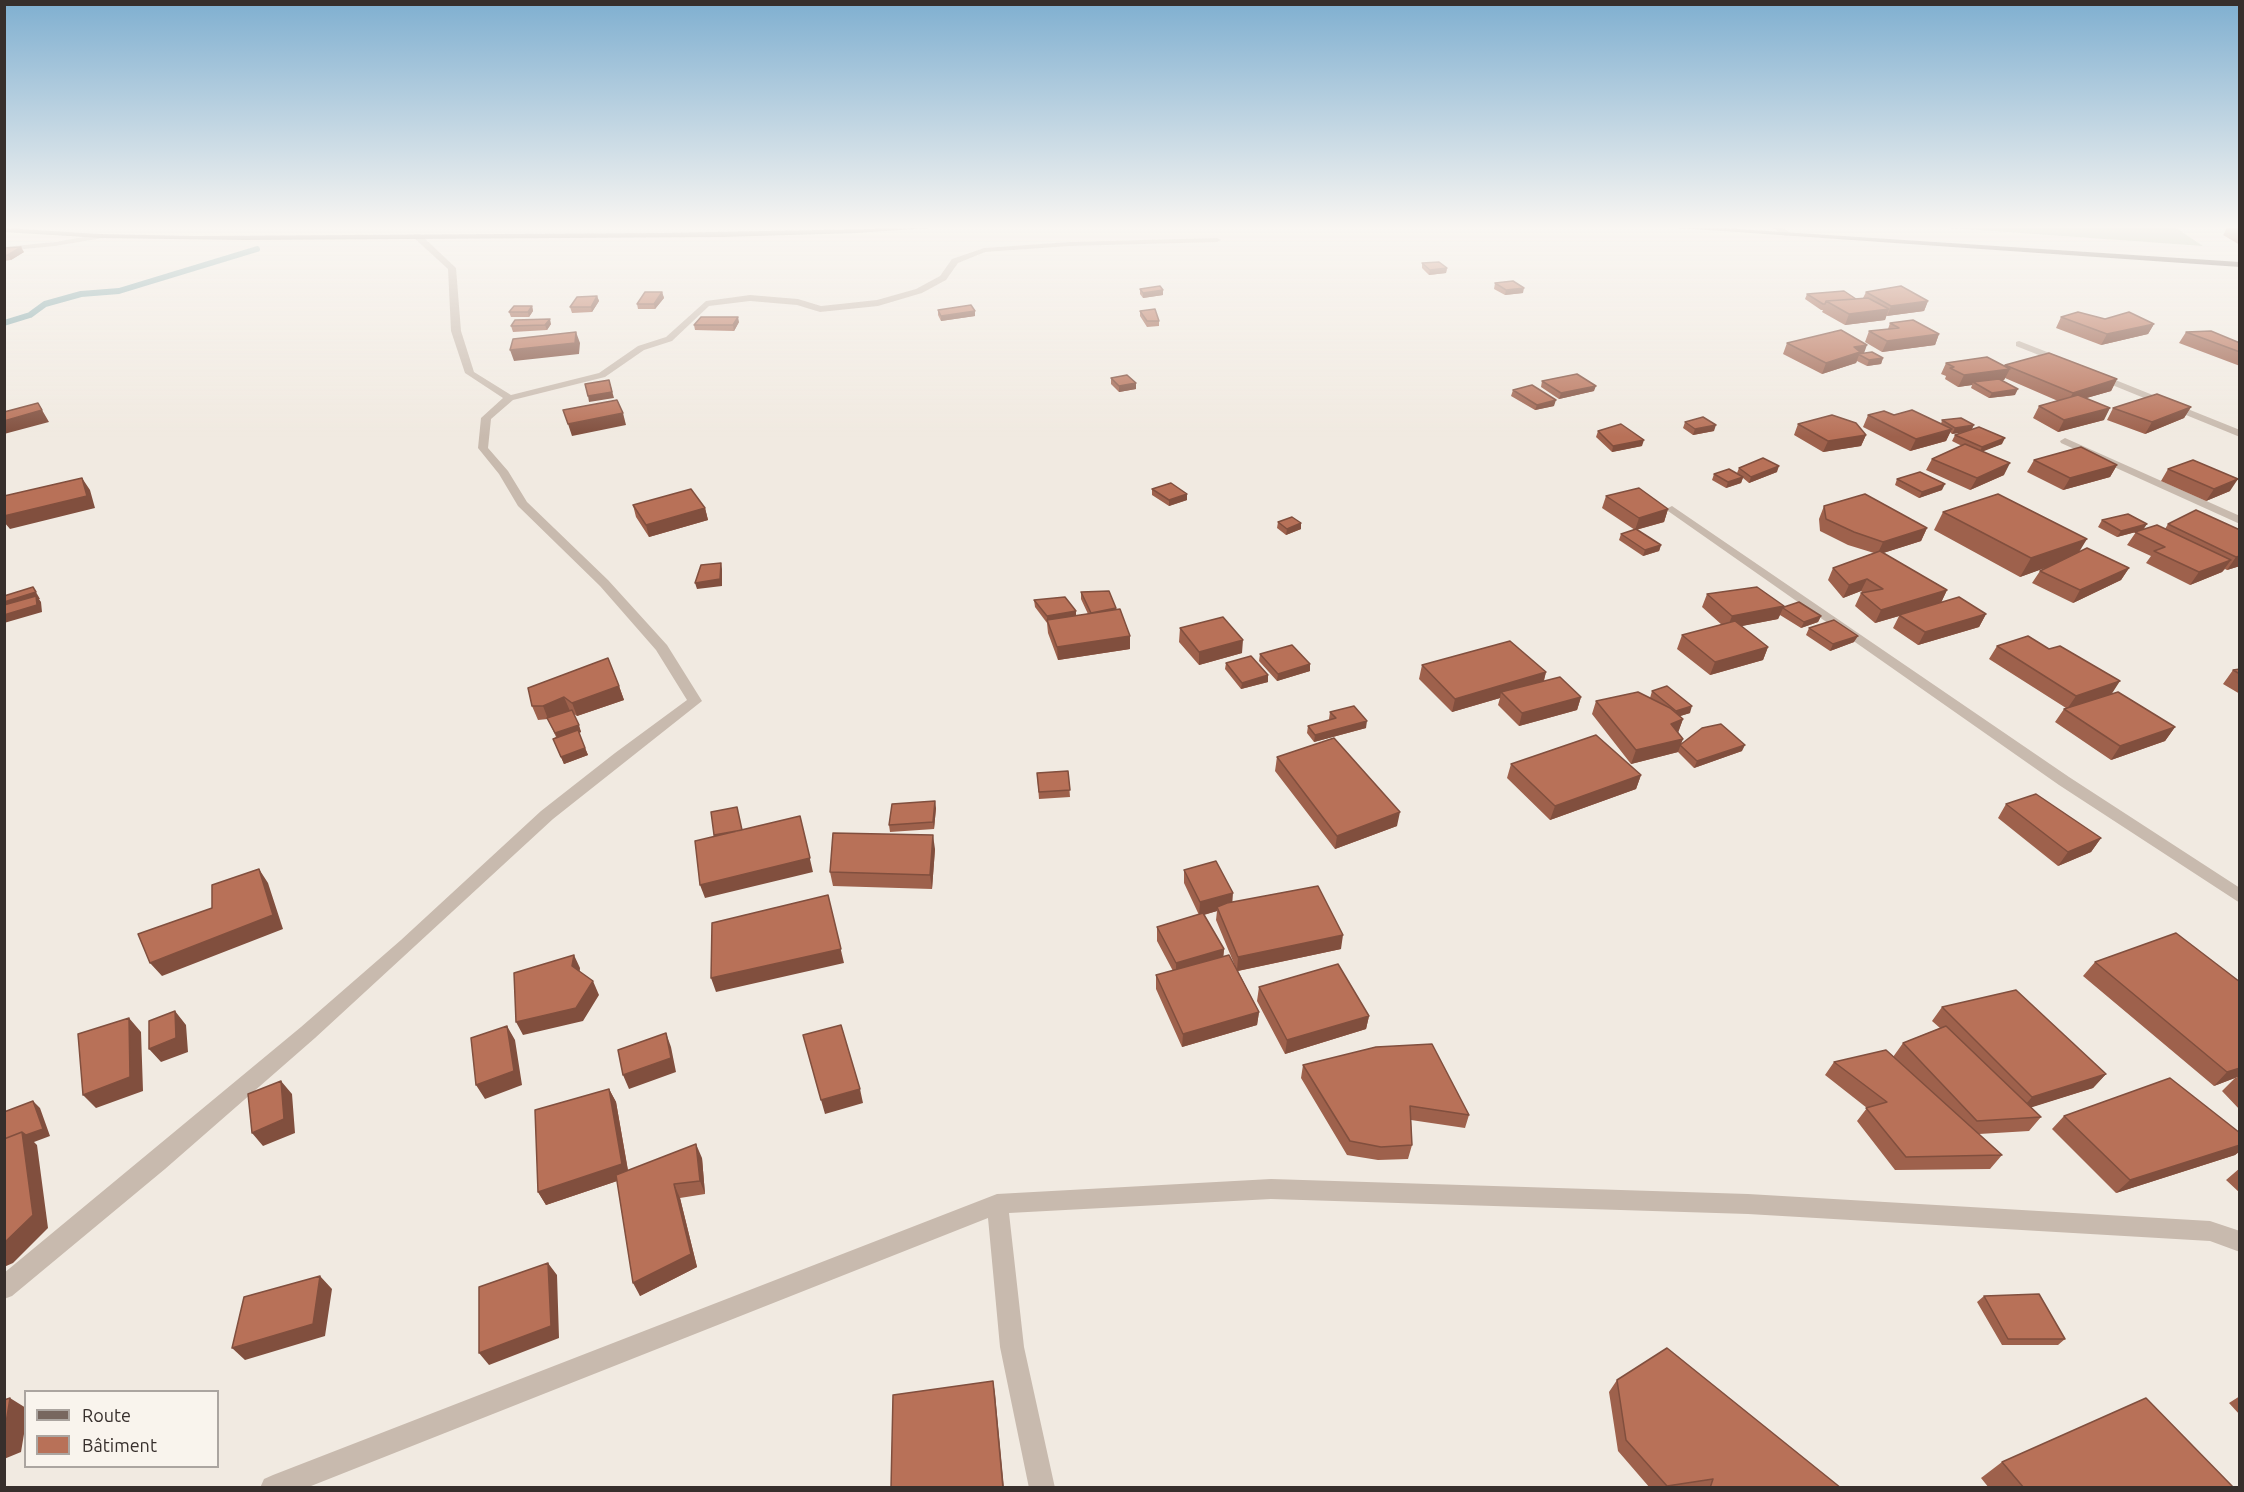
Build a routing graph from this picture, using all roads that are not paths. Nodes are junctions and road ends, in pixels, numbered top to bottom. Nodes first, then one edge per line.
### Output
1 (454, 298) edge
2 (896, 298) edge
3 (2019, 344) dead end
4 (2074, 366) edge
5 (2085, 371) edge
6 (508, 398) junction
7 (2240, 434) edge
8 (2065, 441) dead end
9 (1672, 509) dead end
10 (2240, 521) edge
11 (2240, 897) edge
12 (997, 1204) junction
13 (2240, 1242) edge
14 (4, 1288) edge
15 (273, 1488) edge
16 (1042, 1488) edge

1 - 6 street
2 - 6 street
3 - 4 street
5 - 7 street
6 - 14 street
8 - 10 street
9 - 11 street
12 - 13 street
12 - 15 street
12 - 16 street

